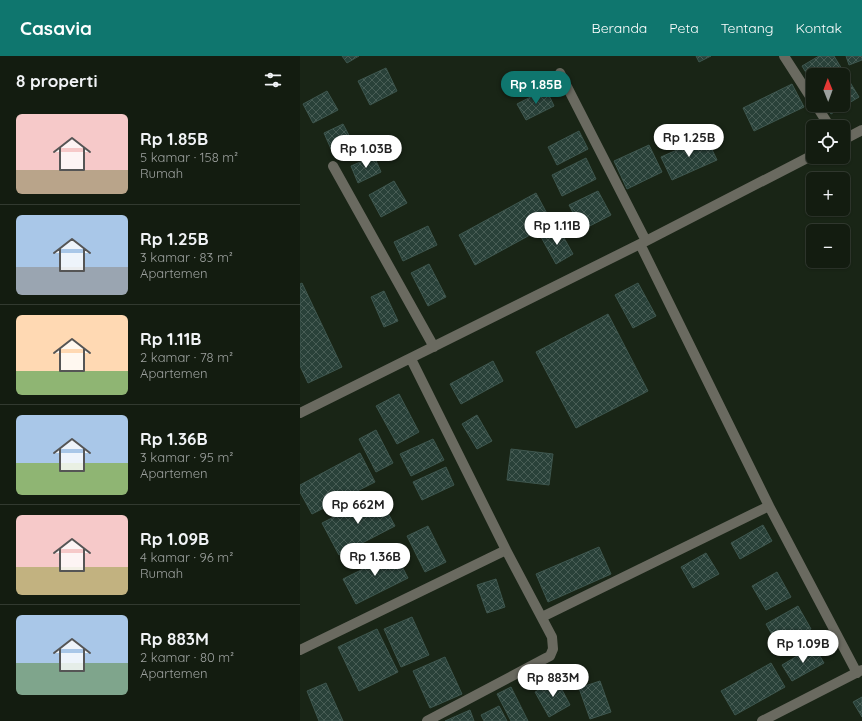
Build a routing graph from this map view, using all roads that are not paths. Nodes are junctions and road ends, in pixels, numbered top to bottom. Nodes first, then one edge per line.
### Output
1 (784, 56) edge
2 (560, 73) dead end
3 (806, 90) edge
4 (862, 130) edge
5 (850, 136) edge
6 (806, 159) edge
7 (333, 166) dead end
8 (643, 243) junction
9 (434, 346) junction
10 (411, 359) junction
11 (300, 413) edge
12 (769, 506) junction
13 (506, 550) junction
14 (542, 617) junction
15 (300, 650) edge
16 (860, 672) edge
17 (427, 721) edge
18 (762, 721) edge

1 - 3 street
2 - 8 street
4 - 5 street
6 - 8 street
7 - 9 street
8 - 9 street
8 - 12 street
9 - 10 street
10 - 11 street
10 - 13 street
12 - 14 street
12 - 16 street
13 - 14 street
13 - 15 street
14 - 17 street
16 - 18 street

